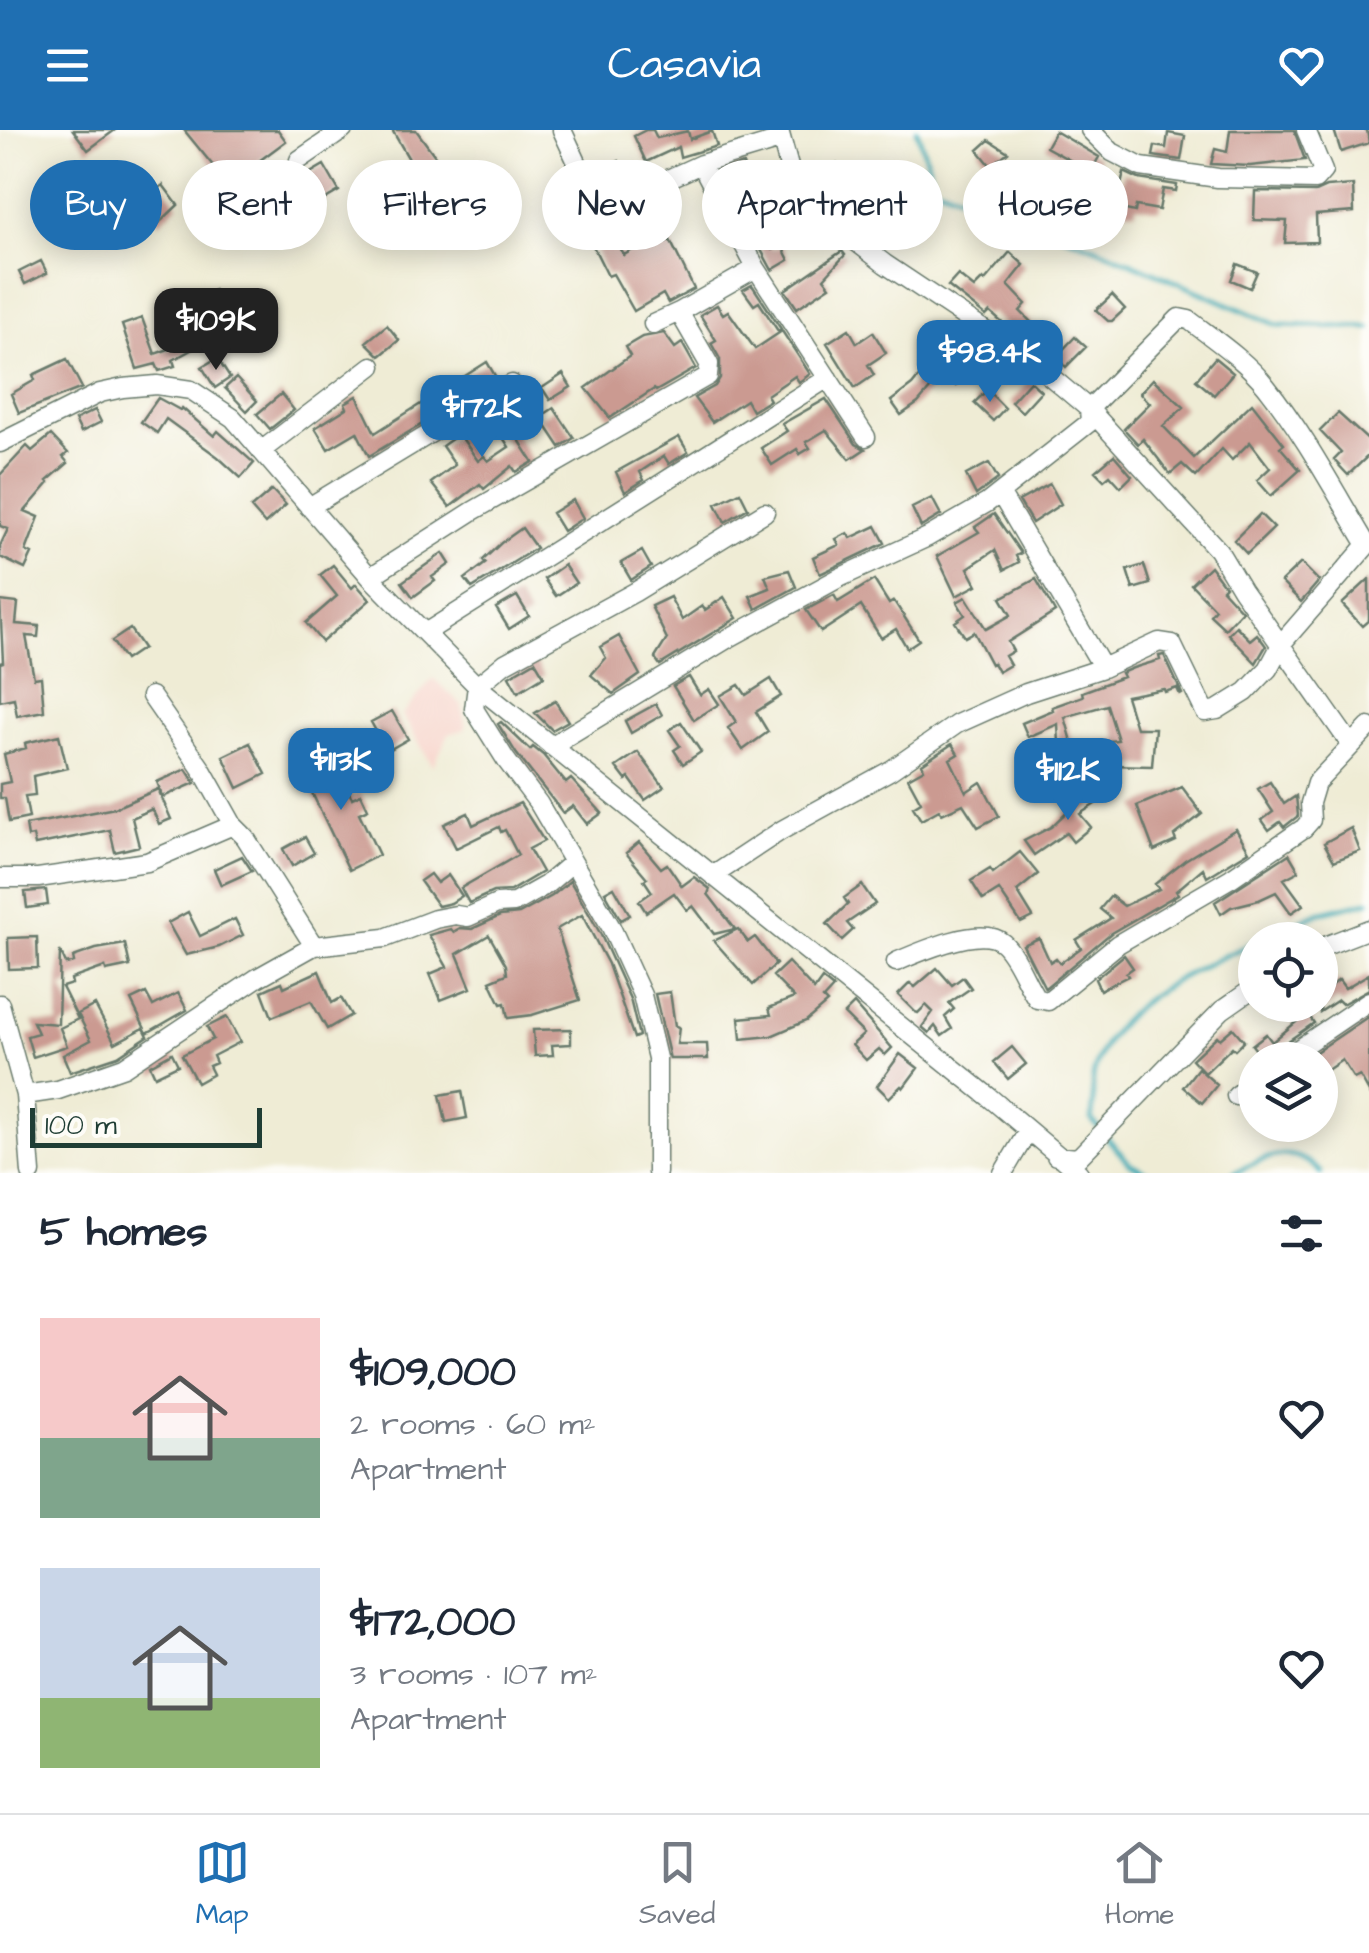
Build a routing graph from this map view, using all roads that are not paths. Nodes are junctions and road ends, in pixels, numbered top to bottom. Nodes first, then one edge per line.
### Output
1 (343, 130) edge
2 (562, 130) edge
3 (1090, 130) edge
4 (1306, 130) edge
5 (779, 135) edge
6 (299, 160) dead end
7 (700, 164) junction
8 (756, 268) junction
9 (680, 312) junction
10 (653, 324) dead end
11 (372, 366) dead end
12 (828, 378) junction
13 (512, 384) dead end
14 (1089, 408) junction
15 (866, 437) dead end
16 (0, 443) edge
17 (261, 451) junction
18 (1000, 493) junction
19 (309, 506) junction
20 (766, 512) dead end
21 (1368, 542) edge
22 (370, 577) junction
23 (424, 632) junction
24 (1282, 643) junction
25 (1103, 668) junction
26 (477, 686) junction
27 (151, 696) dead end
28 (1369, 727) edge
29 (1351, 745) junction
30 (551, 746) junction
31 (233, 824) junction
32 (573, 862) junction
33 (714, 875) junction
34 (0, 878) edge
35 (1369, 929) edge
36 (1338, 941) edge
37 (314, 946) junction
38 (896, 962) dead end
39 (1238, 999) edge
40 (1369, 1001) edge
41 (0, 1004) edge
42 (1309, 1042) edge
43 (25, 1095) junction
44 (1028, 1131) junction
45 (1078, 1165) edge
46 (31, 1173) edge
47 (657, 1173) edge
48 (1002, 1173) edge

1 - 6 street
2 - 7 street
3 - 4 street
5 - 7 street
5 - 14 street
7 - 8 street
8 - 9 street
8 - 12 street
9 - 10 street
9 - 22 street
11 - 17 street
12 - 15 street
12 - 23 street
13 - 19 street
14 - 18 street
14 - 21 street
14 - 24 street
16 - 17 street
17 - 19 street
18 - 25 street
18 - 30 street
19 - 22 street
20 - 26 street
21 - 24 street
22 - 23 street
23 - 26 street
24 - 25 street
24 - 29 street
25 - 33 street
26 - 30 street
26 - 32 street
27 - 31 street
28 - 29 street
29 - 38 street
30 - 33 street
31 - 34 street
31 - 37 street
32 - 37 street
32 - 47 street
33 - 44 street
35 - 36 street
37 - 43 street
39 - 45 street
40 - 42 street
41 - 43 street
43 - 46 street
44 - 45 street
44 - 48 street

